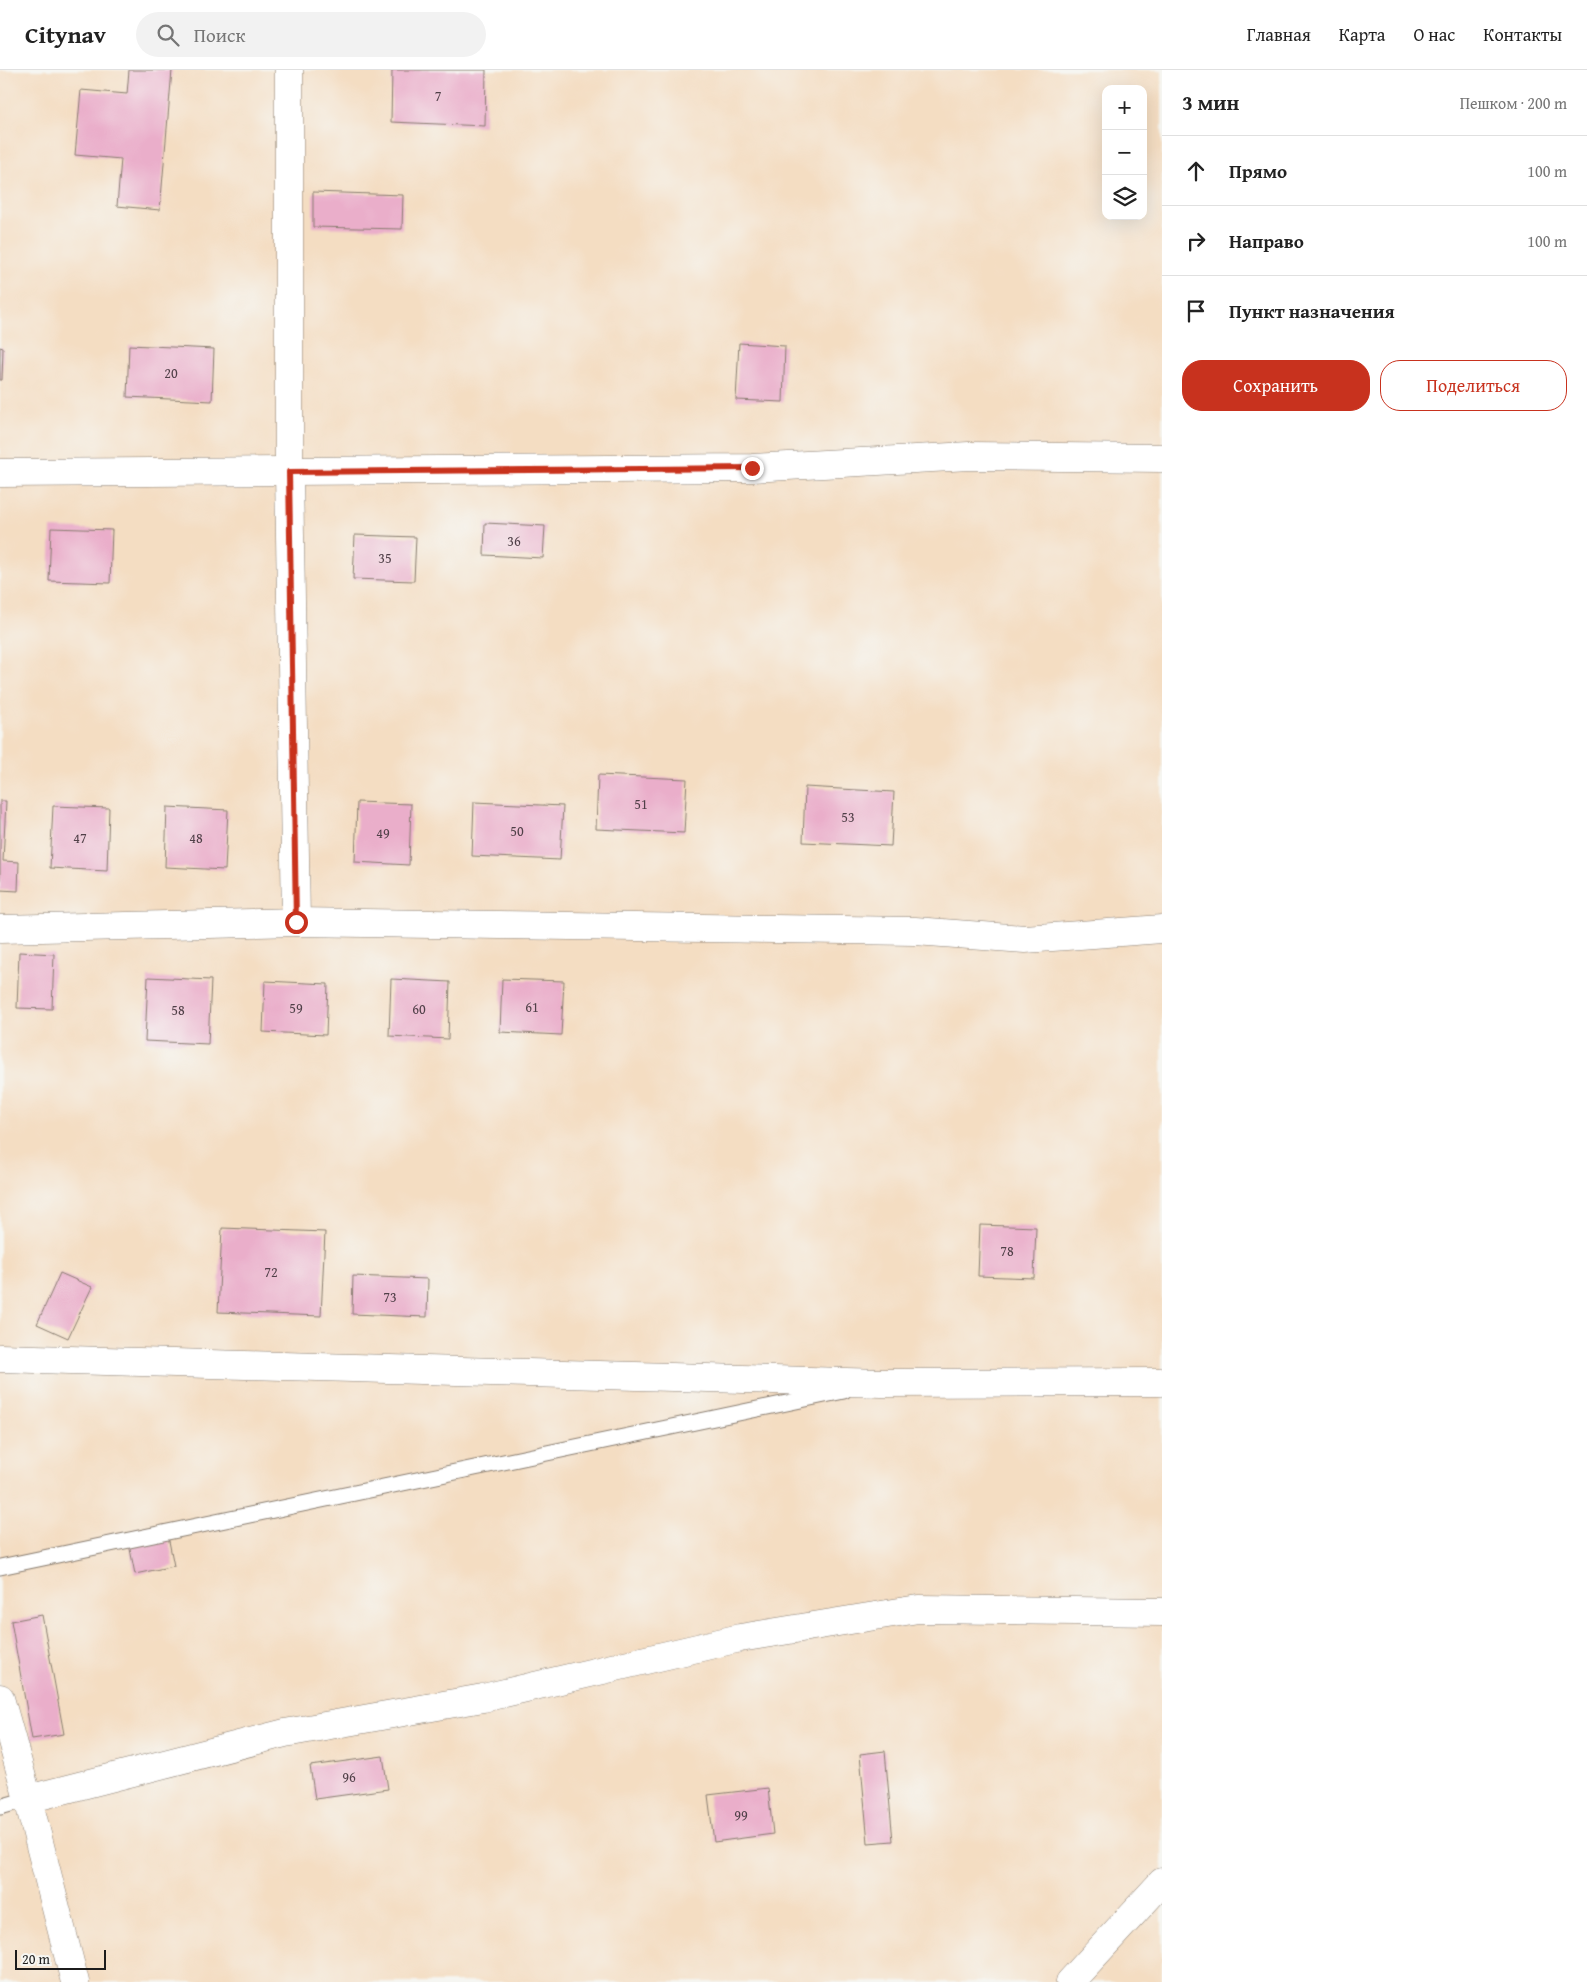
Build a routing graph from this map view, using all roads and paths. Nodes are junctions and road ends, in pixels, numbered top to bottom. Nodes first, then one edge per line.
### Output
1 (289, 70) edge
2 (1162, 458) edge
3 (289, 472) junction
4 (0, 473) edge
5 (296, 922) junction
6 (0, 929) edge
7 (1162, 929) edge
8 (0, 1358) edge
9 (1162, 1382) edge
10 (882, 1384) junction
11 (0, 1566) edge
12 (1162, 1612) edge
13 (0, 1698) edge
14 (28, 1799) junction
15 (0, 1807) edge
16 (1162, 1882) edge
17 (75, 1982) edge
18 (1070, 1982) edge

1 - 3 street
2 - 3 street
3 - 4 street
3 - 5 street
5 - 6 street
5 - 7 street
8 - 10 street
9 - 10 street
10 - 11 lane
12 - 14 street
13 - 14 street
14 - 15 lane
14 - 17 street
16 - 18 street

